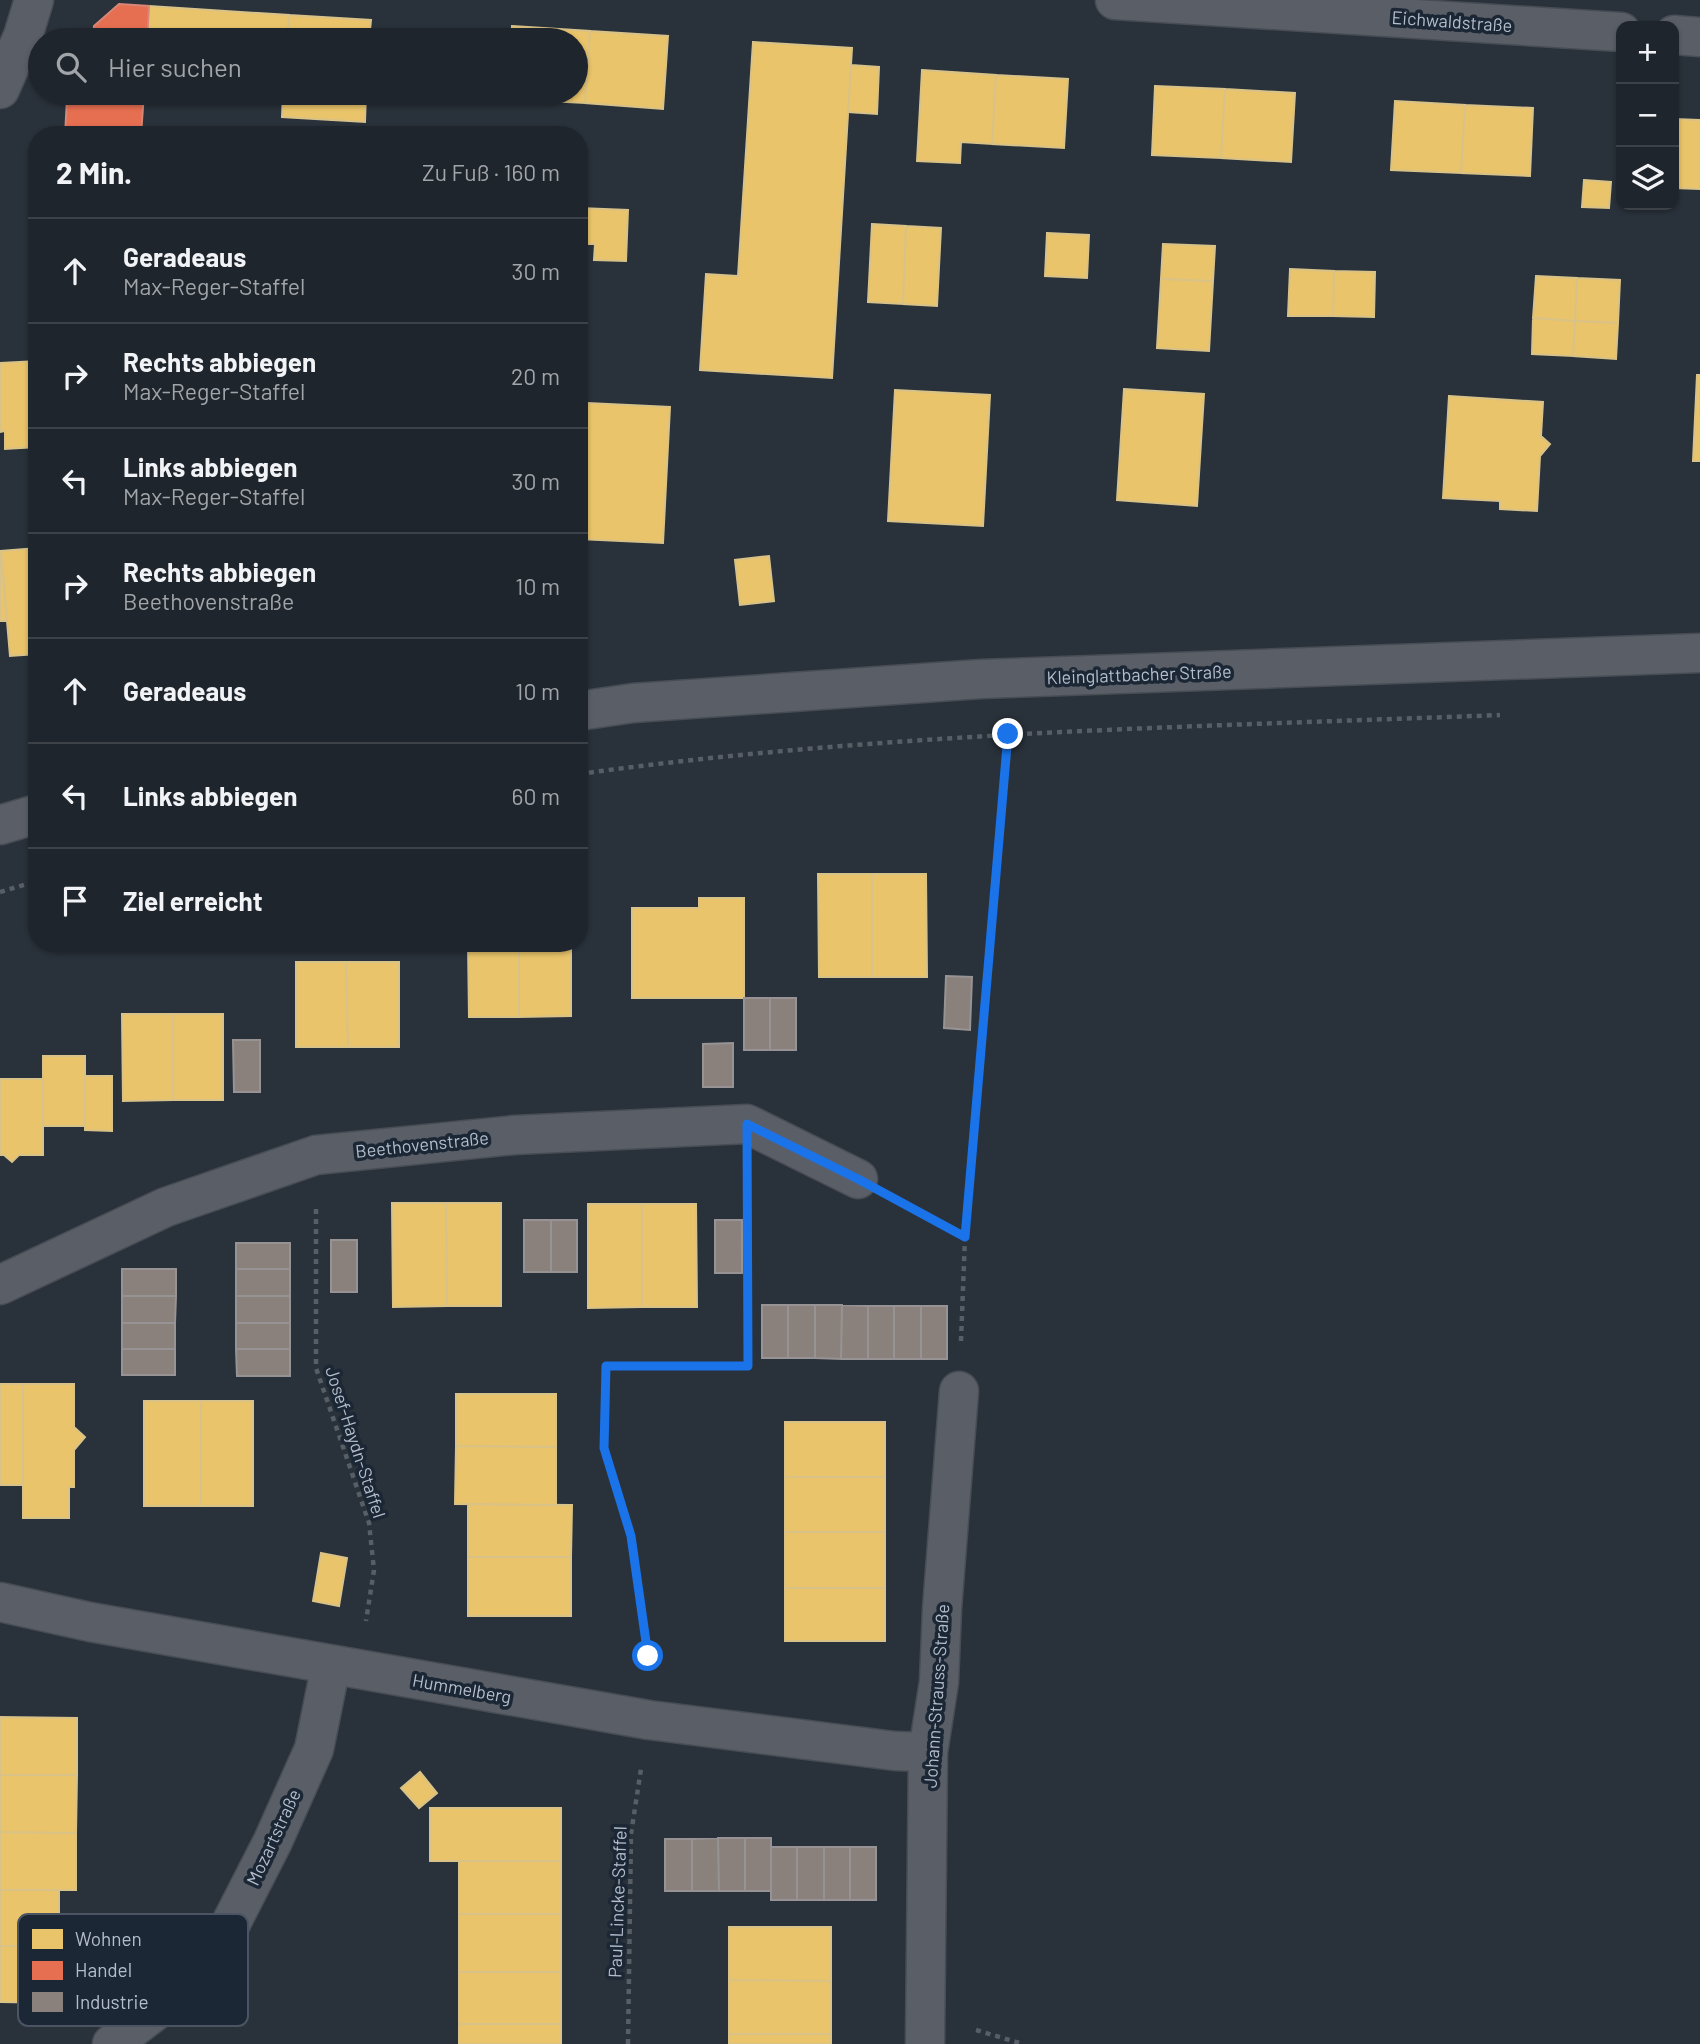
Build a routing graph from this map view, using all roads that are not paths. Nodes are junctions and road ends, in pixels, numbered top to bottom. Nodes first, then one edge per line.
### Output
1 (34, 0) edge
2 (1115, 0) edge
3 (1616, 32) edge
4 (1679, 35) edge
5 (1700, 37) edge
6 (0, 89) edge
7 (1700, 653) edge
8 (588, 710) edge
9 (28, 817) edge
10 (0, 825) edge
11 (858, 1179) road end
12 (0, 1285) edge
13 (959, 1391) road end
14 (0, 1602) edge
15 (331, 1665) junction
16 (928, 1752) junction
17 (236, 1914) edge
18 (135, 2026) edge
19 (112, 2044) edge
20 (925, 2044) edge

1 - 6 street
2 - 3 street, Eichwaldstraße
4 - 5 street
7 - 8 street, Kleinglattbacher Straße
9 - 10 street
11 - 12 street, Beethovenstraße
13 - 16 street, Johann-Strauss-Straße
14 - 15 street, Hummelberg
15 - 16 street, Hummelberg
15 - 17 street, Mozartstraße
16 - 20 street, Johann-Strauss-Straße
18 - 19 street, Mozartstraße

